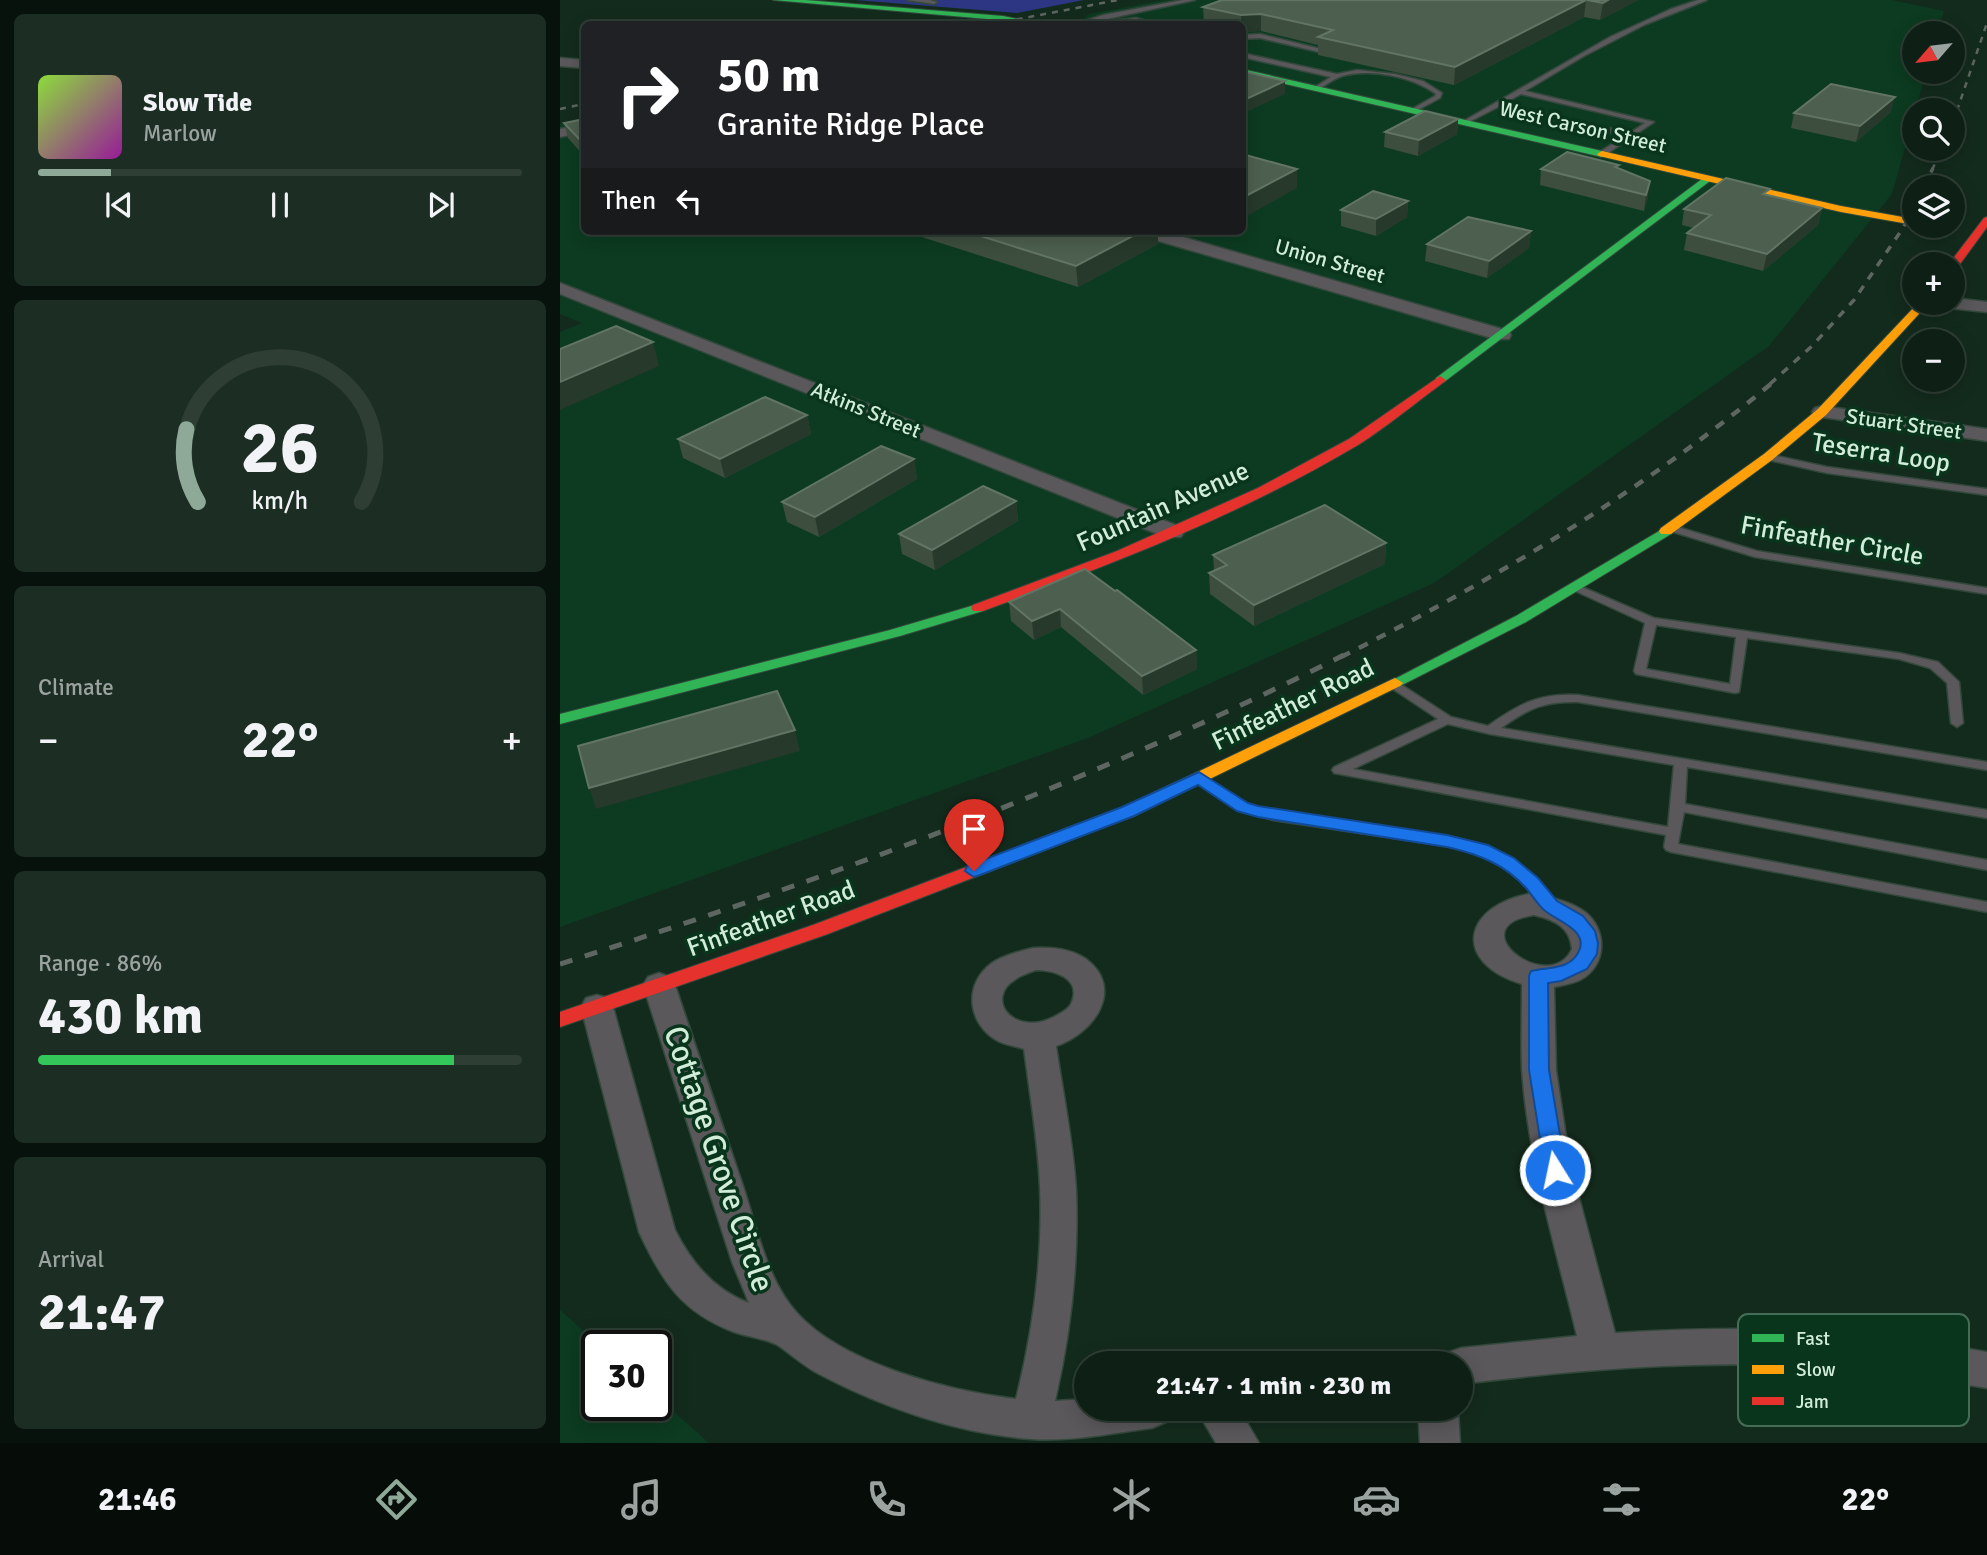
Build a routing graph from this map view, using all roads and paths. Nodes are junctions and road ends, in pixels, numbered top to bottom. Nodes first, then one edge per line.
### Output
1 (777, 0) edge
2 (1192, 0) edge
3 (1704, 0) edge
4 (925, 3) edge
5 (1092, 20) junction
6 (1022, 21) edge
7 (1089, 21) edge
8 (1096, 21) edge
9 (1118, 21) edge
10 (1141, 21) edge
11 (1246, 37) edge
12 (1319, 50) edge
13 (1246, 56) edge
14 (560, 62) edge
15 (581, 64) edge
16 (1246, 72) edge
17 (1337, 76) junction
18 (1317, 88) junction
19 (1521, 92) junction
20 (1497, 105) junction
21 (1414, 110) junction
22 (1465, 122) junction
23 (581, 129) edge
24 (560, 133) edge
25 (1631, 135) junction
26 (1602, 153) junction
27 (1709, 178) junction
28 (1902, 220) edge
29 (1965, 224) edge
30 (1986, 224) edge
31 (1158, 235) edge
32 (1963, 252) edge
33 (560, 288) edge
34 (1965, 305) edge
35 (1987, 307) edge
36 (1913, 315) edge
37 (1502, 335) junction
38 (1822, 412) junction
39 (1987, 435) edge
40 (1768, 457) junction
41 (1987, 492) edge
42 (1671, 528) junction
43 (1173, 532) junction
44 (1575, 587) junction
45 (1987, 591) edge
46 (1651, 621) junction
47 (1742, 634) junction
48 (1394, 684) junction
49 (560, 719) edge
50 (1447, 720) junction
51 (1957, 723) dead end
52 (1490, 730) junction
53 (1681, 762) junction
54 (1987, 766) edge
55 (1199, 778) junction
56 (1678, 807) junction
57 (1987, 814) edge
58 (1672, 832) junction
59 (1987, 864) edge
60 (1550, 906) junction
61 (1987, 907) edge
62 (1538, 976) junction
63 (659, 985) junction
64 (597, 1007) junction
65 (560, 1020) edge
66 (1039, 1037) dead end
67 (785, 1328) junction
68 (1738, 1346) edge
69 (1601, 1353) junction
70 (1473, 1365) edge
71 (1969, 1367) edge
72 (1987, 1370) edge
73 (1074, 1416) edge
74 (1031, 1420) junction
75 (1224, 1421) edge
76 (1439, 1421) edge
77 (1239, 1443) edge
78 (1440, 1443) edge

1 - 4 street
2 - 5 lane
3 - 19 lane
4 - 6 street
5 - 7 lane
5 - 8 lane
9 - 10 lane
11 - 12 lane
13 - 17 lane
14 - 15 street
16 - 18 street, West Carson Street
17 - 18 lane
17 - 21 lane
18 - 21 street, West Carson Street
19 - 20 lane
19 - 25 lane
20 - 22 lane
20 - 25 lane
21 - 22 street, West Carson Street
22 - 26 street, West Carson Street
23 - 24 street
25 - 26 lane
26 - 27 street, West Carson Street
27 - 28 street, West Carson Street
27 - 37 street, Fountain Avenue
29 - 30 street
30 - 32 street
31 - 37 street, Union Street
33 - 43 street, Atkins Street
34 - 35 street
36 - 38 street, Finfeather Road
37 - 43 street, Fountain Avenue
38 - 39 street, Stuart Street
38 - 40 street, Finfeather Road
40 - 41 lane, Teserra Loop
40 - 42 street, Finfeather Road
42 - 44 street, Finfeather Road
42 - 45 lane, Finfeather Circle
43 - 49 street, Fountain Avenue
44 - 46 lane
44 - 48 street, Finfeather Road
46 - 47 lane
46 - 47 lane
47 - 51 lane
48 - 50 lane
48 - 55 street, Finfeather Road
50 - 52 lane
50 - 58 lane
52 - 53 lane
52 - 54 lane
53 - 56 lane
53 - 57 lane
55 - 60 lane
55 - 63 street, Finfeather Road
56 - 58 lane
56 - 59 lane
58 - 61 lane
60 - 62 street
60 - 62 street
62 - 69 street
63 - 64 street, Finfeather Road
63 - 67 street, Cottage Grove Circle
64 - 65 street, Finfeather Road
64 - 67 street, Cottage Grove Circle
66 - 74 street
67 - 74 street, Cottage Grove Circle
68 - 69 street
69 - 70 street
71 - 72 street
73 - 74 street, Cottage Grove Circle
75 - 77 street
76 - 78 street

